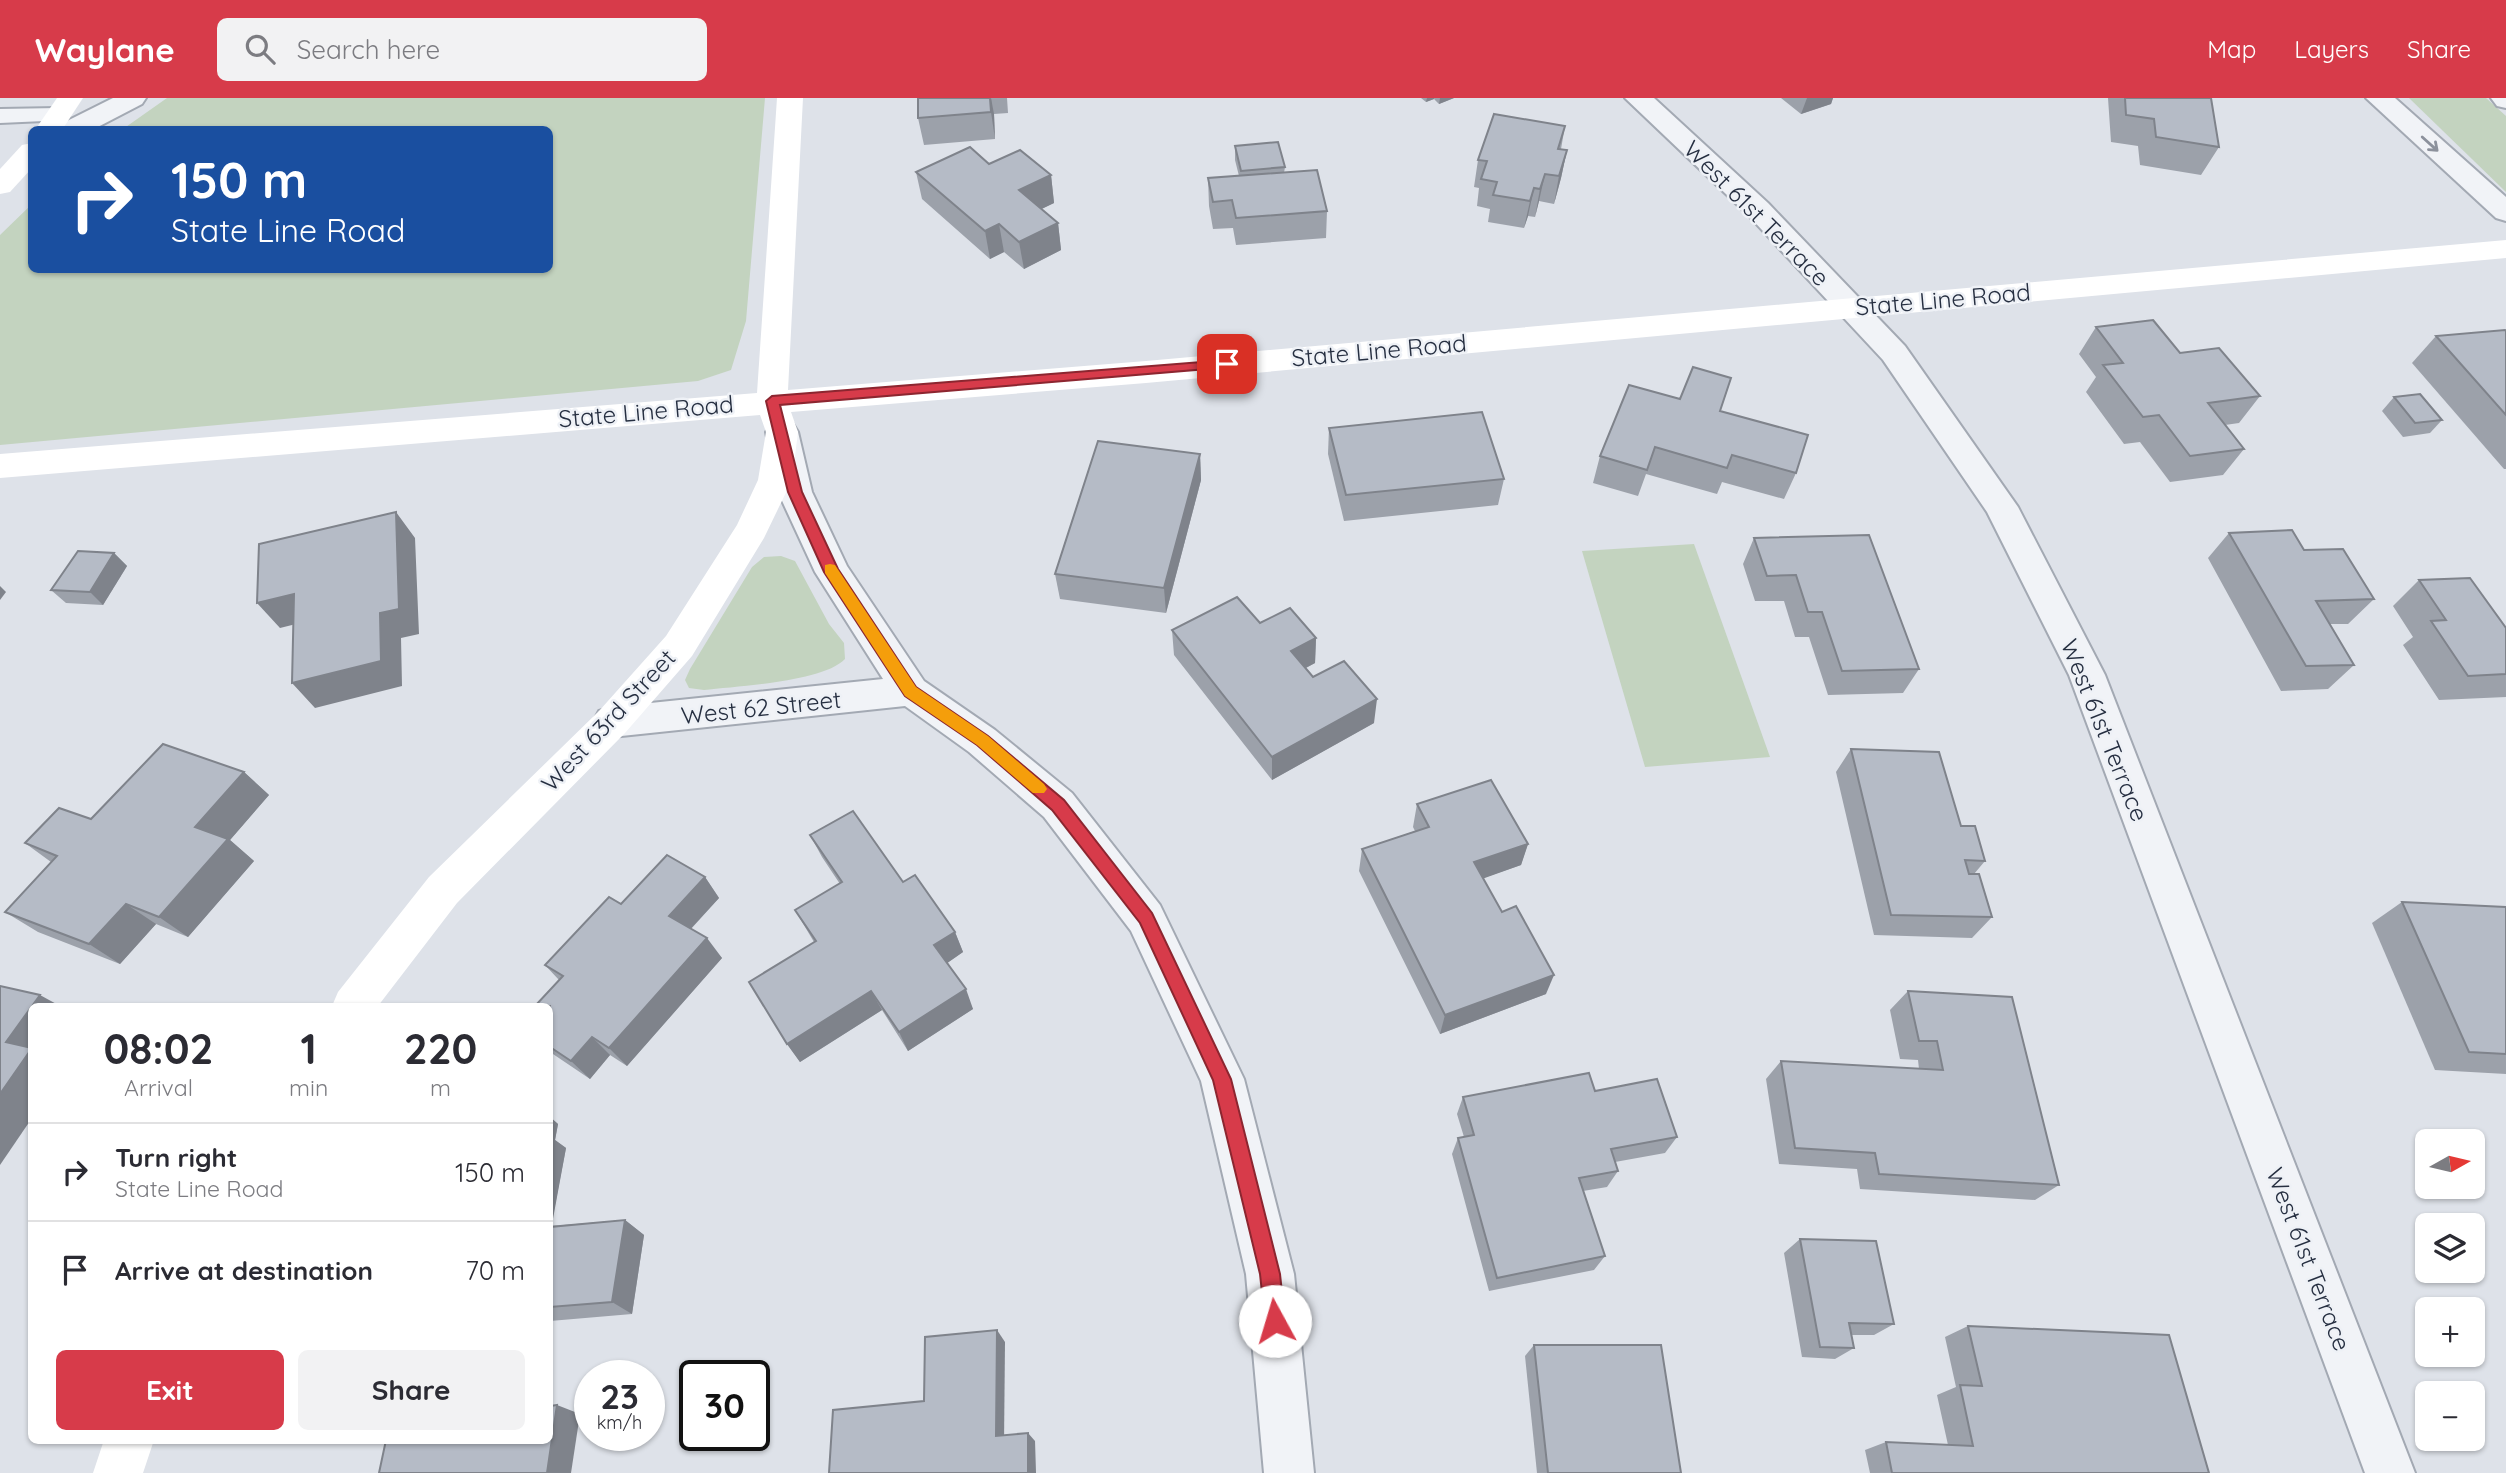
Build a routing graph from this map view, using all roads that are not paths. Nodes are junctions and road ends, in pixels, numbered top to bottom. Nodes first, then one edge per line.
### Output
1 (133, 98) edge
2 (790, 98) edge
3 (1638, 98) edge
4 (2379, 98) edge
5 (0, 116) edge
6 (62, 118) edge
7 (28, 155) edge
8 (1, 185) edge
9 (2506, 212) edge
10 (2506, 249) edge
11 (1849, 307) junction
12 (777, 416) junction
13 (0, 466) edge
14 (911, 691) junction
15 (612, 722) junction
16 (355, 1003) edge
17 (128, 1444) edge
18 (118, 1473) edge
19 (1289, 1473) edge
20 (2390, 1473) edge

1 - 6 street
2 - 12 main road, West 63rd Street
3 - 11 street, West 61st Terrace
4 -> 9 street
5 - 6 lane
7 - 8 main road
10 - 11 main road, State Line Road
11 - 12 main road, State Line Road
11 - 20 street, West 61st Terrace
12 - 13 main road, State Line Road
12 - 14 street
12 - 15 main road, West 63rd Street
14 - 15 street, West 62 Street
14 - 19 street
15 - 16 main road, West 63rd Street
17 - 18 main road

